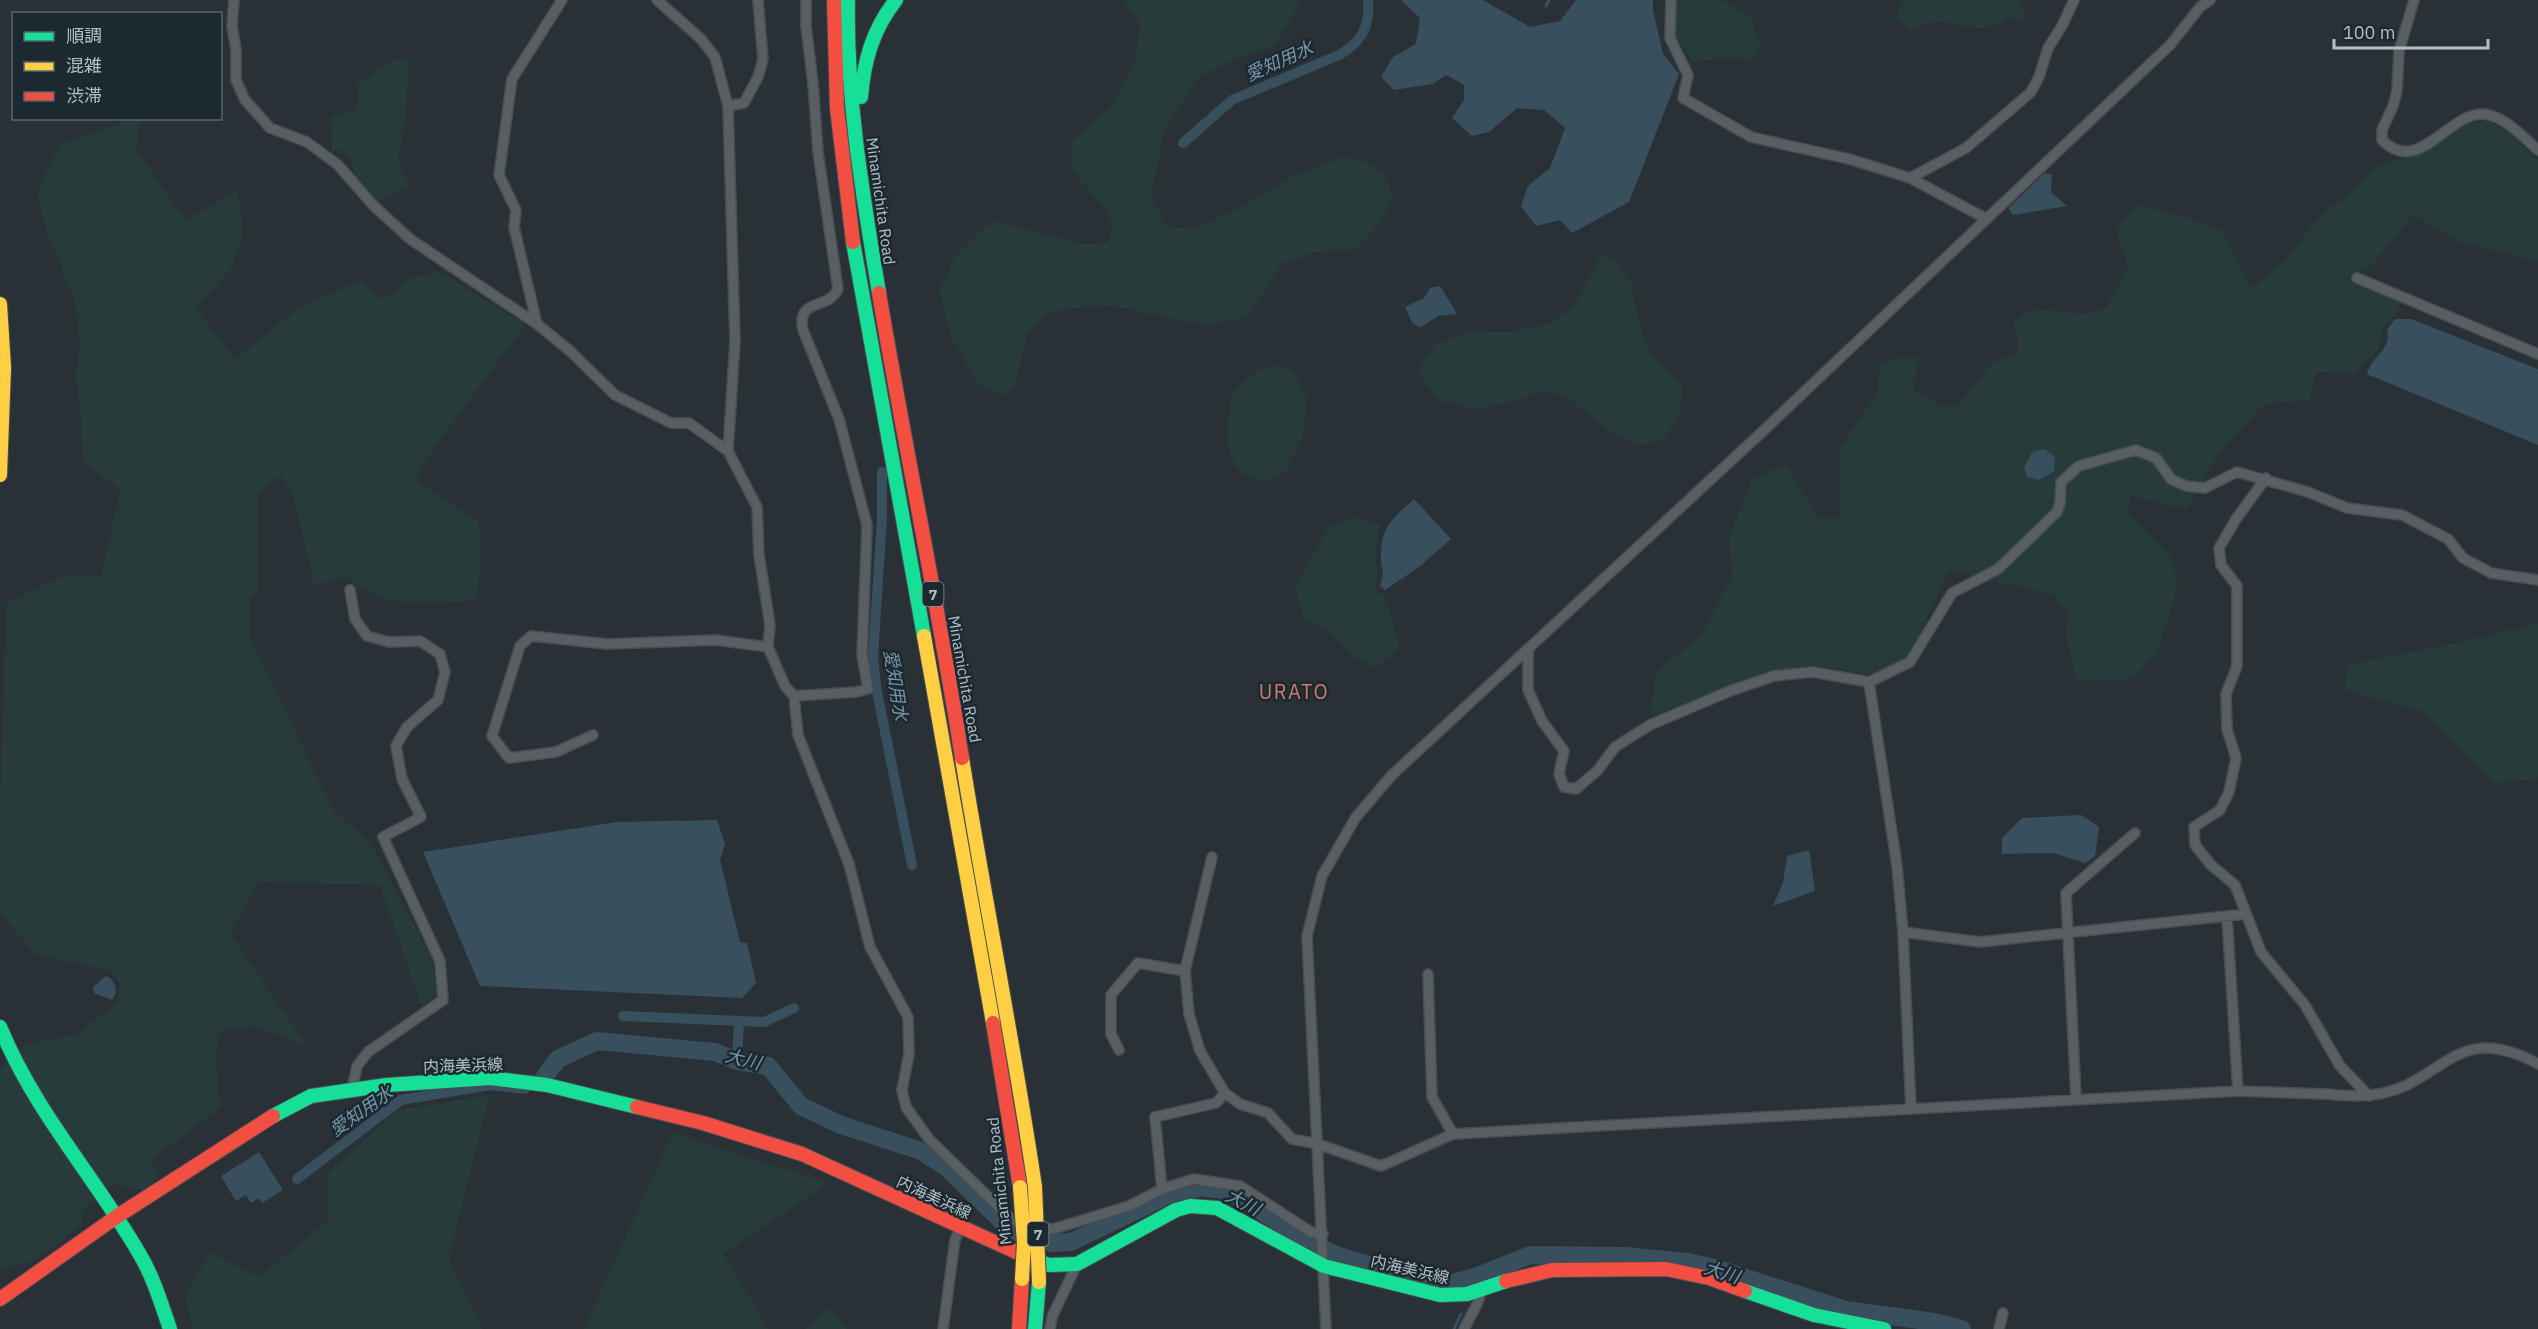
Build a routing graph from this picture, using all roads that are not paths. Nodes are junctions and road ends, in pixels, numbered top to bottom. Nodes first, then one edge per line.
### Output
1 (234, 0) edge
2 (562, 0) edge
3 (657, 0) edge
4 (758, 0) edge
5 (806, 0) edge
6 (848, 0) edge
7 (896, 0) edge
8 (1671, 0) edge
9 (2074, 0) edge
10 (2210, 0) edge
11 (2414, 0) edge
12 (832, 3) edge
13 (728, 106) junction
14 (2538, 150) edge
15 (1910, 178) junction
16 (1985, 218) junction
17 (2357, 278) dead end
18 (879, 303) junction
19 (0, 304) edge
20 (537, 324) junction
21 (2538, 354) edge
22 (728, 451) junction
23 (0, 475) edge
24 (2266, 478) junction
25 (2538, 580) edge
26 (350, 590) dead end
27 (768, 647) junction
28 (1528, 650) junction
29 (1869, 682) junction
30 (794, 696) junction
31 (593, 735) dead end
32 (2134, 832) dead end
33 (1212, 857) dead end
34 (2246, 914) junction
35 (2227, 917) junction
36 (1903, 932) junction
37 (2067, 932) junction
38 (1185, 971) junction
39 (1428, 974) dead end
40 (0, 1027) edge
41 (1119, 1050) dead end
42 (2538, 1064) edge
43 (352, 1090) junction
44 (2238, 1091) junction
45 (1225, 1093) junction
46 (2369, 1096) junction
47 (2076, 1099) junction
48 (1911, 1109) junction
49 (1453, 1134) junction
50 (1318, 1144) junction
51 (1162, 1189) junction
52 (116, 1217) junction
53 (960, 1228) junction
54 (1323, 1237) junction
55 (1324, 1262) junction
56 (1077, 1264) junction
57 (1482, 1289) junction
58 (0, 1299) edge
59 (2003, 1313) dead end
60 (1837, 1325) edge
61 (170, 1329) edge
62 (943, 1329) edge
63 (1019, 1329) edge
64 (1035, 1329) edge
65 (1050, 1329) edge
66 (1326, 1329) edge
67 (1464, 1329) edge
68 (1884, 1329) edge
69 (2000, 1329) edge

1 - 20 street
2 - 20 street
3 - 13 street
4 - 13 street
5 - 30 street
6 - 18 main road, Minamichita Road / 7
7 - 18 main road
8 - 15 street
9 - 15 street
10 - 16 street
11 - 14 street
12 - 63 main road, Minamichita Road / 7, bridge
13 - 22 street
15 - 16 street
16 - 28 street
17 - 21 street
18 - 64 main road, Minamichita Road / 7, bridge
19 - 23 main road
20 - 22 street
22 - 27 street
24 - 25 street
24 - 29 street
24 - 34 street
26 - 43 street
27 - 30 street
27 - 31 street
28 - 29 street
28 - 50 street
29 - 36 street
30 - 51 street
32 - 37 street
33 - 38 street
34 - 35 street
34 - 46 street
35 - 37 street
35 - 44 street
36 - 37 street
36 - 48 street
37 - 47 street
38 - 41 street
38 - 45 street
39 - 49 street
40 - 52 main road
42 - 46 street
43 - 52 main road, 内海美浜線
43 - 53 main road, 内海美浜線
44 - 46 street
44 - 47 street
45 - 50 street
45 - 51 street
47 - 48 street
48 - 49 street
49 - 50 street
50 - 54 street
51 - 54 street
52 - 58 main road, 内海美浜線
52 - 61 main road
53 - 56 main road, 内海美浜線
53 - 62 street
54 - 55 street
55 - 56 main road, 内海美浜線
55 - 57 main road, 内海美浜線
55 - 66 street
56 - 65 street
57 - 60 main road, 内海美浜線
57 - 67 street
59 - 69 street
60 - 68 main road, 内海美浜線

